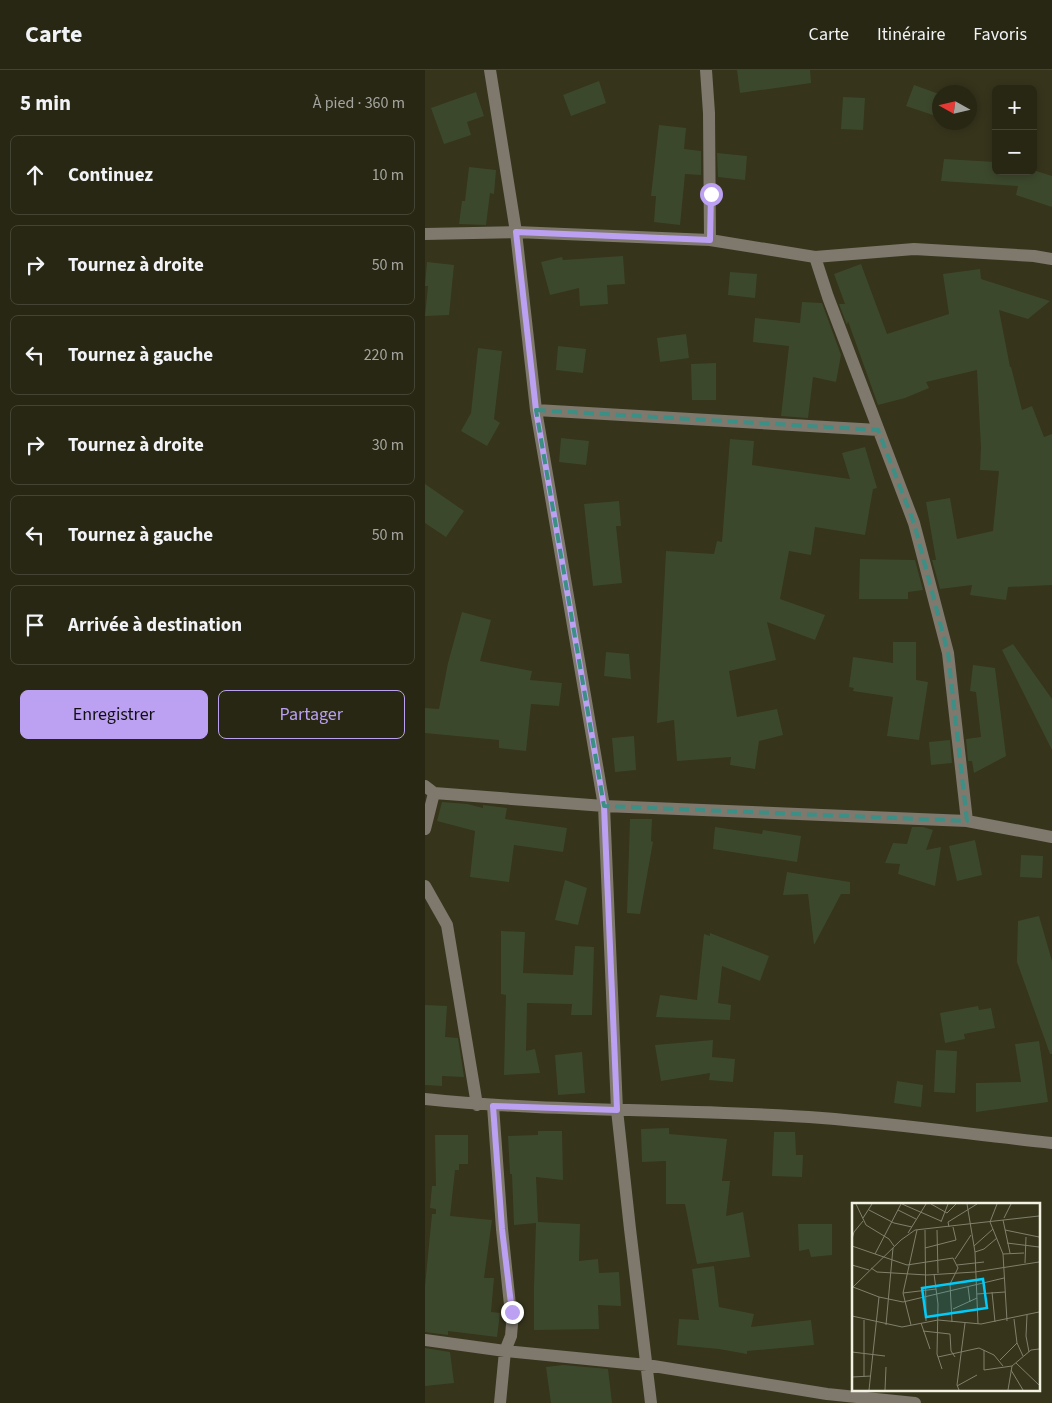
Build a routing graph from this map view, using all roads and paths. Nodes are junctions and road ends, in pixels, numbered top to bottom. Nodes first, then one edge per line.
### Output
1 (491, 70) edge
2 (706, 70) edge
3 (516, 232) junction
4 (425, 234) edge
5 (710, 240) junction
6 (815, 258) junction
7 (1052, 260) edge
8 (536, 410) junction
9 (878, 430) junction
10 (429, 790) edge
11 (604, 806) junction
12 (967, 821) junction
13 (425, 829) edge
14 (1052, 837) edge
15 (425, 886) edge
16 (425, 1099) edge
17 (477, 1105) junction
18 (493, 1106) junction
19 (617, 1110) junction
20 (1052, 1143) edge
21 (425, 1340) edge
22 (505, 1351) junction
23 (647, 1365) junction
24 (500, 1403) edge
25 (651, 1403) edge
26 (915, 1403) edge

1 - 3 street
2 - 5 street
3 - 4 street
3 - 5 street
3 - 8 street
5 - 6 street
6 - 7 street
6 - 9 street
8 - 9 street
8 - 11 street
9 - 12 street
10 - 11 street
10 - 13 street
11 - 12 street
11 - 19 street
12 - 14 street
15 - 17 street
16 - 17 street
17 - 18 street
18 - 19 street
18 - 22 street
19 - 20 street
19 - 23 street
21 - 22 street
22 - 23 street
22 - 24 street
23 - 25 street
23 - 26 street

